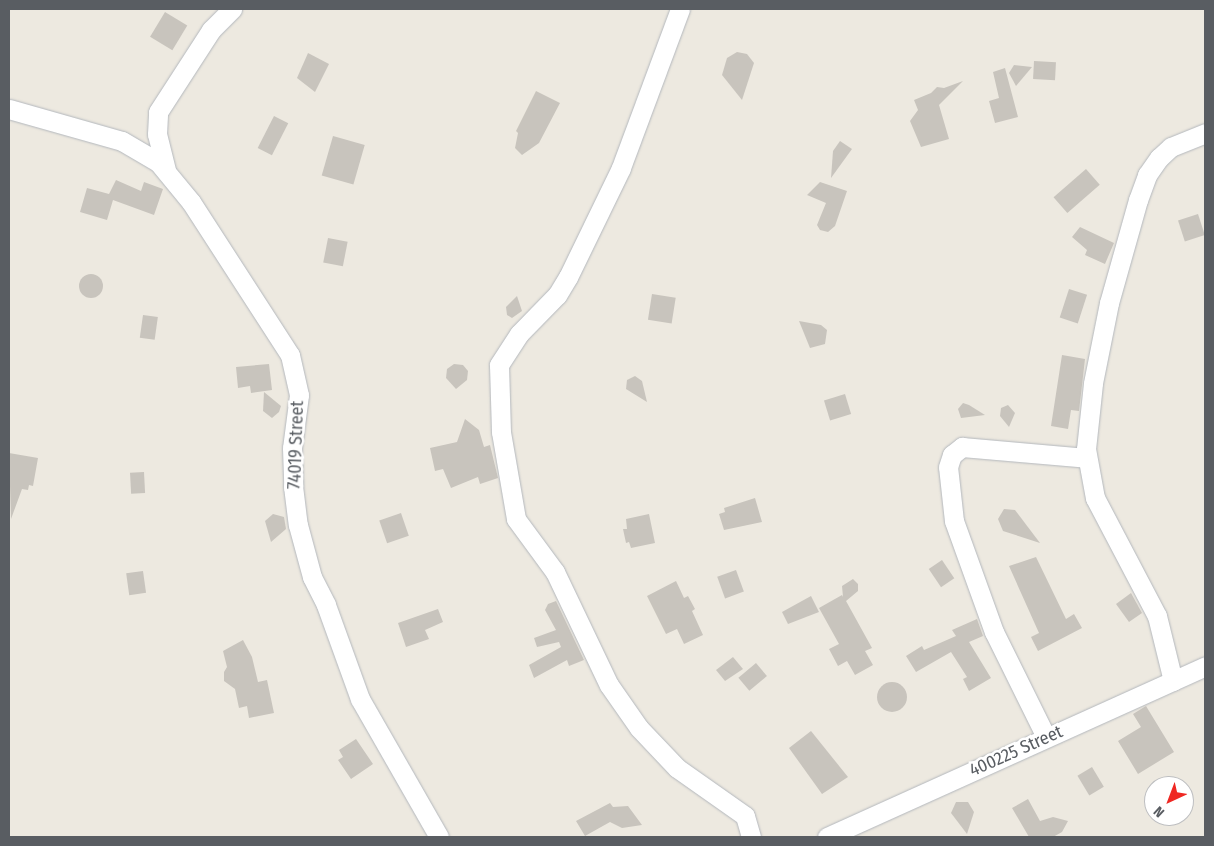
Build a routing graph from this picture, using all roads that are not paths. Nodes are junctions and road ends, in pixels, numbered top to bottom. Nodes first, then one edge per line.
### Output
1 (232, 9) edge
2 (680, 9) edge
3 (9, 109) edge
4 (1205, 133) edge
5 (166, 171) junction
6 (1086, 458) junction
7 (1205, 666) edge
8 (1173, 682) junction
9 (1046, 737) junction
10 (439, 837) edge
11 (750, 837) edge
12 (827, 837) edge

1 - 5 street
2 - 11 street
3 - 5 street, 74019 Street
4 - 6 street
5 - 10 street, 74019 Street
6 - 8 street
6 - 9 street
7 - 8 street, 400225 Street
8 - 9 street, 400225 Street
9 - 12 street, 400225 Street

